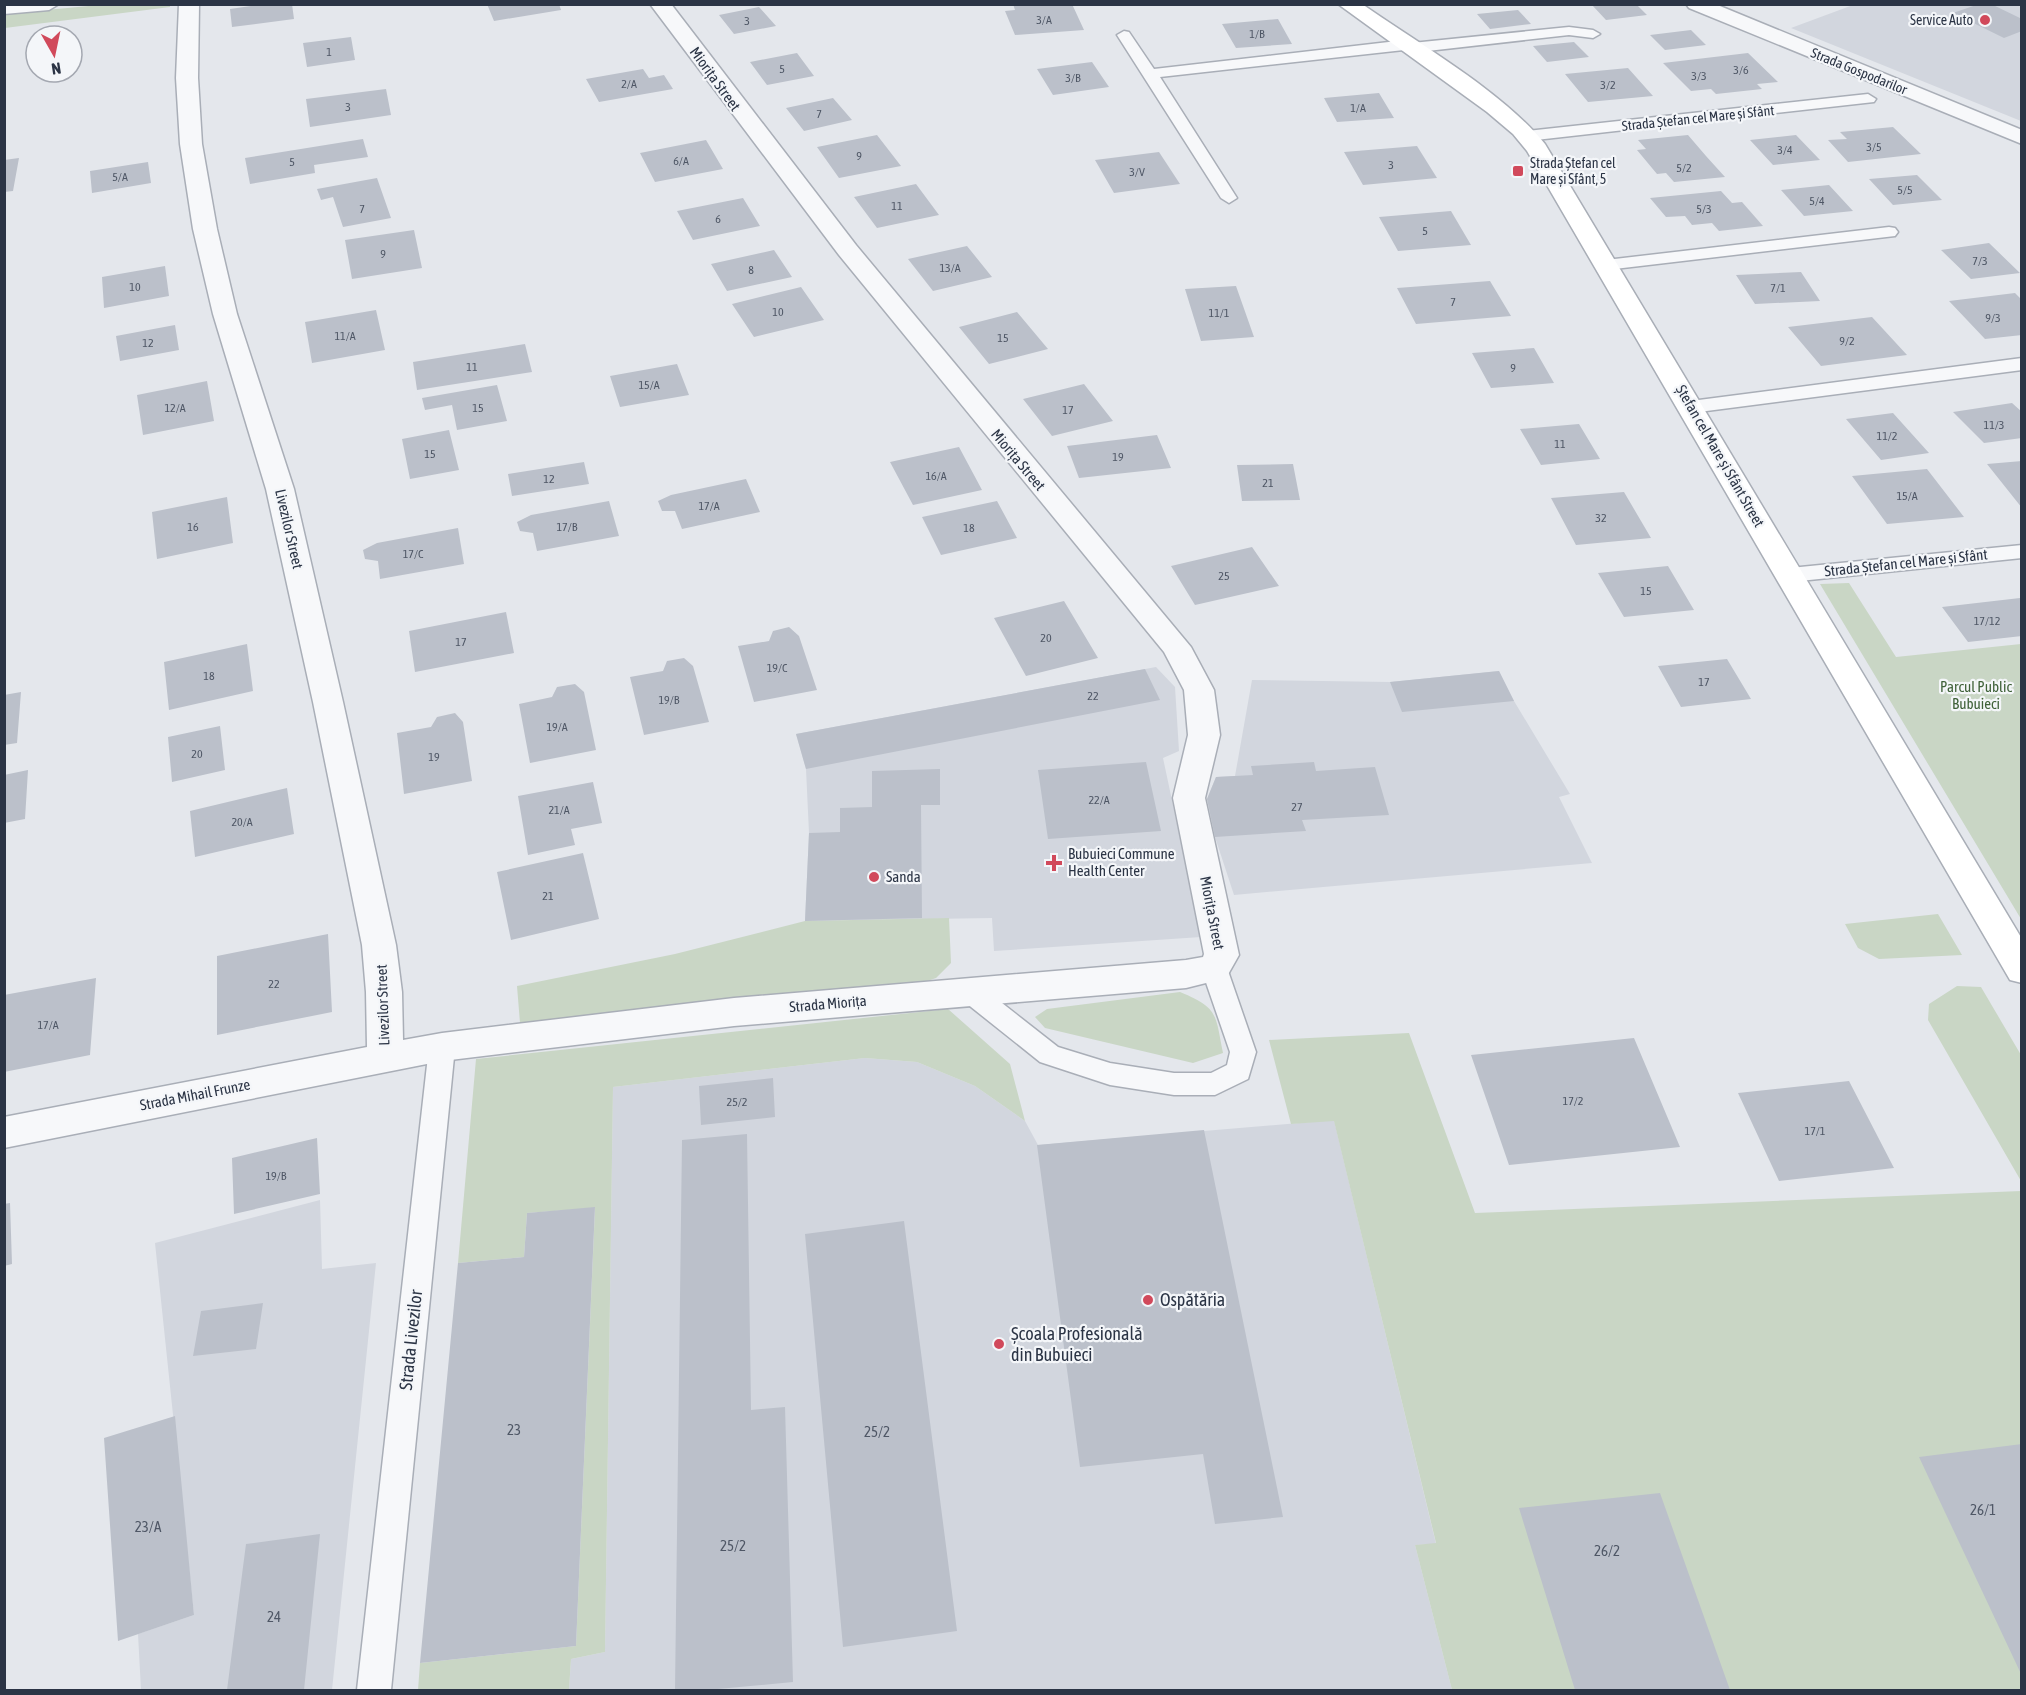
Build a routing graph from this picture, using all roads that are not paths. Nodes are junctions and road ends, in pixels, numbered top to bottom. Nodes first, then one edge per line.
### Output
1 (49, 4) edge
2 (189, 4) edge
3 (660, 4) edge
4 (1348, 4) edge
5 (1695, 4) edge
6 (4, 8) edge
7 (1593, 34) dead end
8 (1124, 35) dead end
9 (1408, 46) junction
10 (1150, 74) junction
11 (1868, 99) dead end
12 (1527, 136) junction
13 (2022, 138) edge
14 (1228, 198) dead end
15 (1889, 232) dead end
16 (1606, 265) junction
17 (2022, 364) edge
18 (1692, 407) junction
19 (2022, 551) edge
20 (1790, 575) junction
21 (2017, 956) edge
22 (1214, 968) junction
23 (970, 992) junction
24 (442, 1047) junction
25 (385, 1057) junction
26 (4, 1134) edge
27 (374, 1690) edge

1 - 6 street
2 - 25 street, Livezilor Street
3 - 22 street, Miorița Street
4 - 9 street, Ștefan cel Mare și Sfânt Street
5 - 13 street, Strada Gospodarilor
7 - 9 lane
8 - 10 lane
9 - 10 lane
9 - 12 street, Ștefan cel Mare și Sfânt Street
10 - 14 lane
11 - 12 lane, Strada Ștefan cel Mare și Sfânt
12 - 16 street, Ștefan cel Mare și Sfânt Street
15 - 16 lane
16 - 18 street, Ștefan cel Mare și Sfânt Street
17 - 18 lane
18 - 20 street, Ștefan cel Mare și Sfânt Street
19 - 20 lane, Strada Ștefan cel Mare și Sfânt
20 - 21 street, Ștefan cel Mare și Sfânt Street
22 - 23 street, Strada Miorița
22 - 23 lane
23 - 24 street, Strada Miorița
24 - 25 street
24 - 27 lane, Strada Livezilor
25 - 26 street, Strada Mihail Frunze

